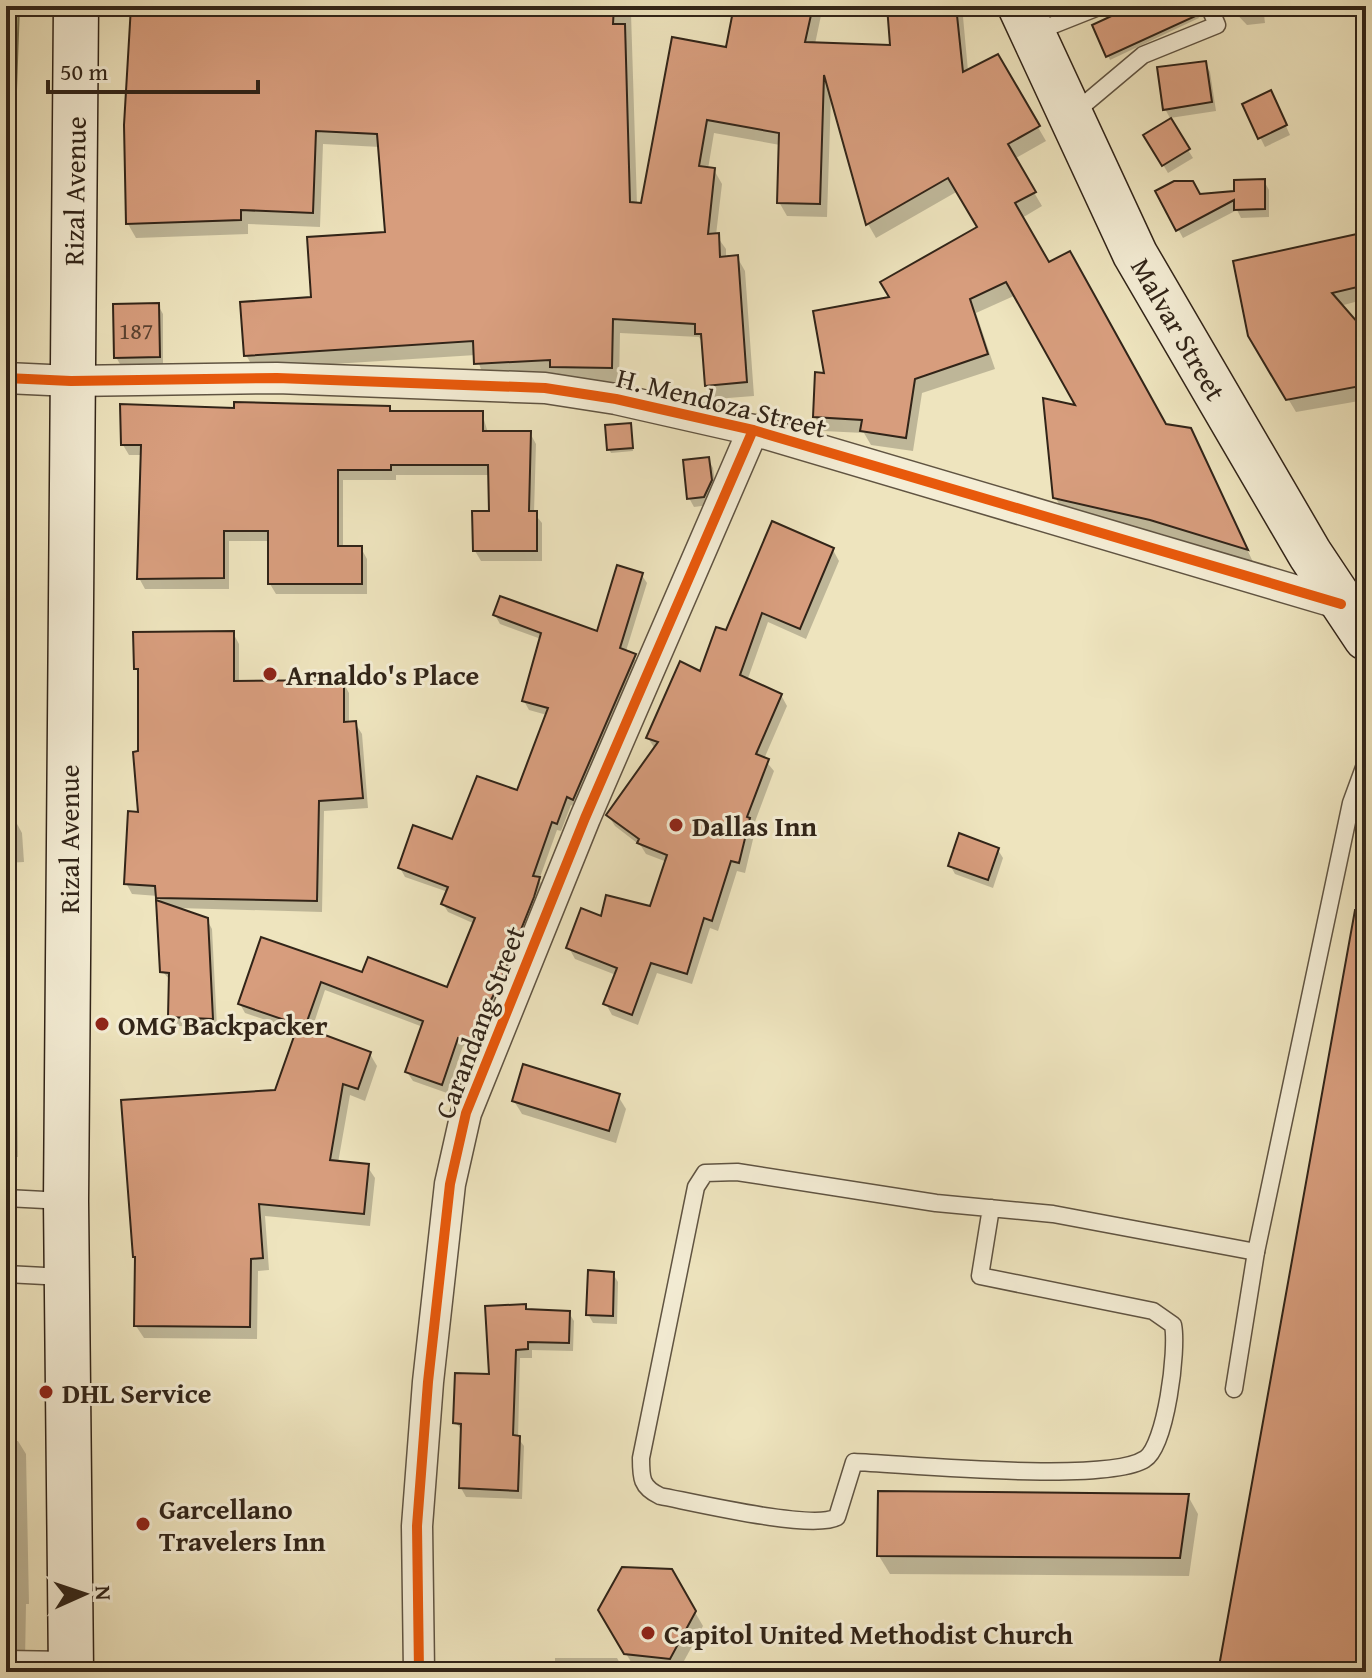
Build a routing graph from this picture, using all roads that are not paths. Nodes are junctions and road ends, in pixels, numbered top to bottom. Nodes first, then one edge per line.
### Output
1 (76, 6) edge
2 (1101, 6) edge
3 (1209, 6) edge
4 (1026, 20) edge
5 (1069, 117) junction
6 (6, 378) edge
7 (71, 381) junction
8 (753, 430) junction
9 (1353, 621) edge
10 (1365, 765) edge
11 (6, 1198) edge
12 (66, 1201) junction
13 (991, 1208) junction
14 (1256, 1252) junction
15 (6, 1274) edge
16 (66, 1277) junction
17 (1234, 1389) dead end
18 (6, 1659) edge
19 (71, 1666) edge
20 (419, 1672) edge

1 - 7 main road, Rizal Avenue
2 - 4 lane
3 - 5 lane
4 - 5 main road, Malvar Street
5 - 9 main road, Malvar Street
6 - 7 street, H. Mendoza Street
7 - 8 street, H. Mendoza Street
7 - 12 main road, Rizal Avenue
8 - 9 street, H. Mendoza Street
8 - 20 street, Carandang Street
10 - 14 lane
11 - 12 lane
12 - 16 main road, Rizal Avenue
13 - 13 lane
13 - 14 lane
14 - 17 lane
15 - 16 lane
16 - 19 main road, Rizal Avenue
18 - 19 lane

